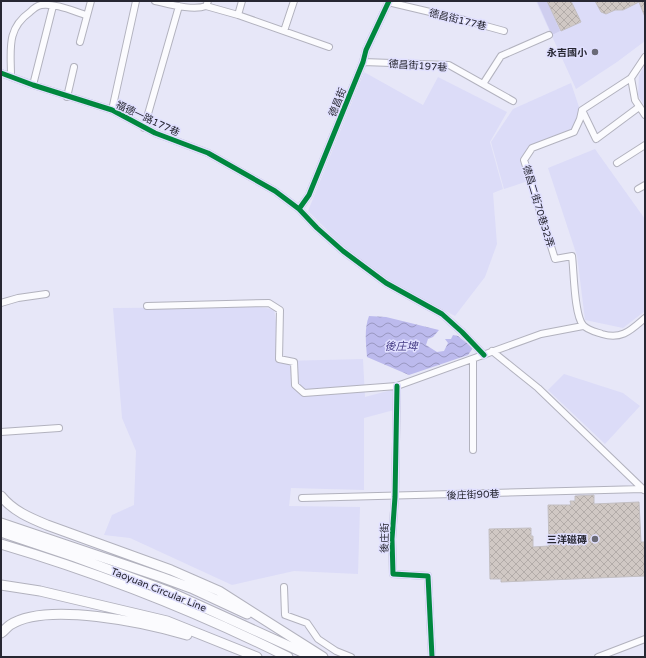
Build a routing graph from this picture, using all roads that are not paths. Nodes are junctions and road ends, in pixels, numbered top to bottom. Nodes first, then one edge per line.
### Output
1 (91, 1) edge
2 (136, 1) edge
3 (155, 1) edge
4 (242, 1) edge
5 (294, 1) edge
6 (388, 2) edge
7 (207, 4) edge
8 (53, 6) junction
9 (179, 6) junction
10 (238, 14) junction
11 (86, 15) junction
12 (284, 31) junction
13 (504, 31) dead end
14 (549, 35) dead end
15 (80, 42) dead end
16 (329, 47) dead end
17 (645, 57) edge
18 (363, 62) junction
19 (74, 67) dead end
20 (1, 73) edge
21 (11, 76) junction
22 (631, 78) junction
23 (483, 84) junction
24 (33, 85) junction
25 (67, 96) junction
26 (513, 101) dead end
27 (639, 107) junction
28 (112, 110) junction
29 (582, 110) junction
30 (645, 116) edge
31 (144, 128) junction
32 (645, 145) edge
33 (617, 163) dead end
34 (645, 185) edge
35 (638, 189) dead end
36 (300, 209) junction
37 (46, 294) dead end
38 (1, 303) edge
39 (147, 306) dead end
40 (645, 318) edge
41 (583, 326) junction
42 (492, 351) junction
43 (484, 355) junction
44 (473, 359) junction
45 (397, 386) junction
46 (59, 428) dead end
47 (1, 432) edge
48 (473, 450) dead end
49 (644, 490) edge
50 (1, 496) edge
51 (394, 496) junction
52 (302, 498) dead end
53 (1, 522) edge
54 (1, 532) edge
55 (1, 544) edge
56 (1, 585) edge
57 (284, 587) dead end
58 (276, 627) junction
59 (1, 633) edge
60 (645, 639) edge
61 (232, 648) junction
62 (257, 657) edge
63 (288, 657) edge
64 (313, 657) edge
65 (323, 657) edge
66 (351, 657) edge
67 (432, 657) edge
68 (598, 657) edge

1 - 11 street
2 - 28 street
3 - 9 street
4 - 10 street
5 - 12 street
6 - 13 street, 德昌街177巷
6 - 18 street, 德昌街
7 - 9 street
7 - 10 street
8 - 11 street
8 - 21 street
8 - 24 street
9 - 31 street
10 - 12 street
11 - 15 street
12 - 16 street
14 - 23 street
17 - 22 street
18 - 23 street, 德昌街197巷
18 - 36 street, 德昌街
19 - 25 street
20 - 21 street, 福德一路177巷
21 - 24 street, 福德一路177巷
22 - 27 street
22 - 29 street
23 - 26 street, 德昌街197巷
24 - 25 street, 福德一路177巷
25 - 28 street, 福德一路177巷
27 - 29 street
27 - 30 street
28 - 31 street, 福德一路177巷
29 - 41 street, 德昌二街70巷32弄
31 - 36 street, 福德一路177巷
32 - 33 street
34 - 35 street
36 - 43 street, 福德一路177巷
37 - 38 street
39 - 45 street
40 - 41 street
41 - 42 street
42 - 43 street
42 - 49 street
43 - 44 street
44 - 45 street
44 - 48 street
45 - 51 street, 後庄街
46 - 47 street
49 - 51 street, 後庄街90巷
50 - 58 highway
51 - 52 street, 後庄街90巷
51 - 67 street, 後庄街
53 - 58 highway
54 - 64 highway, Taoyuan Circular Line
55 - 63 highway, Taoyuan Circular Line
56 - 61 highway
57 - 66 street
58 - 65 highway
59 - 61 highway
60 - 68 street
61 - 62 highway

